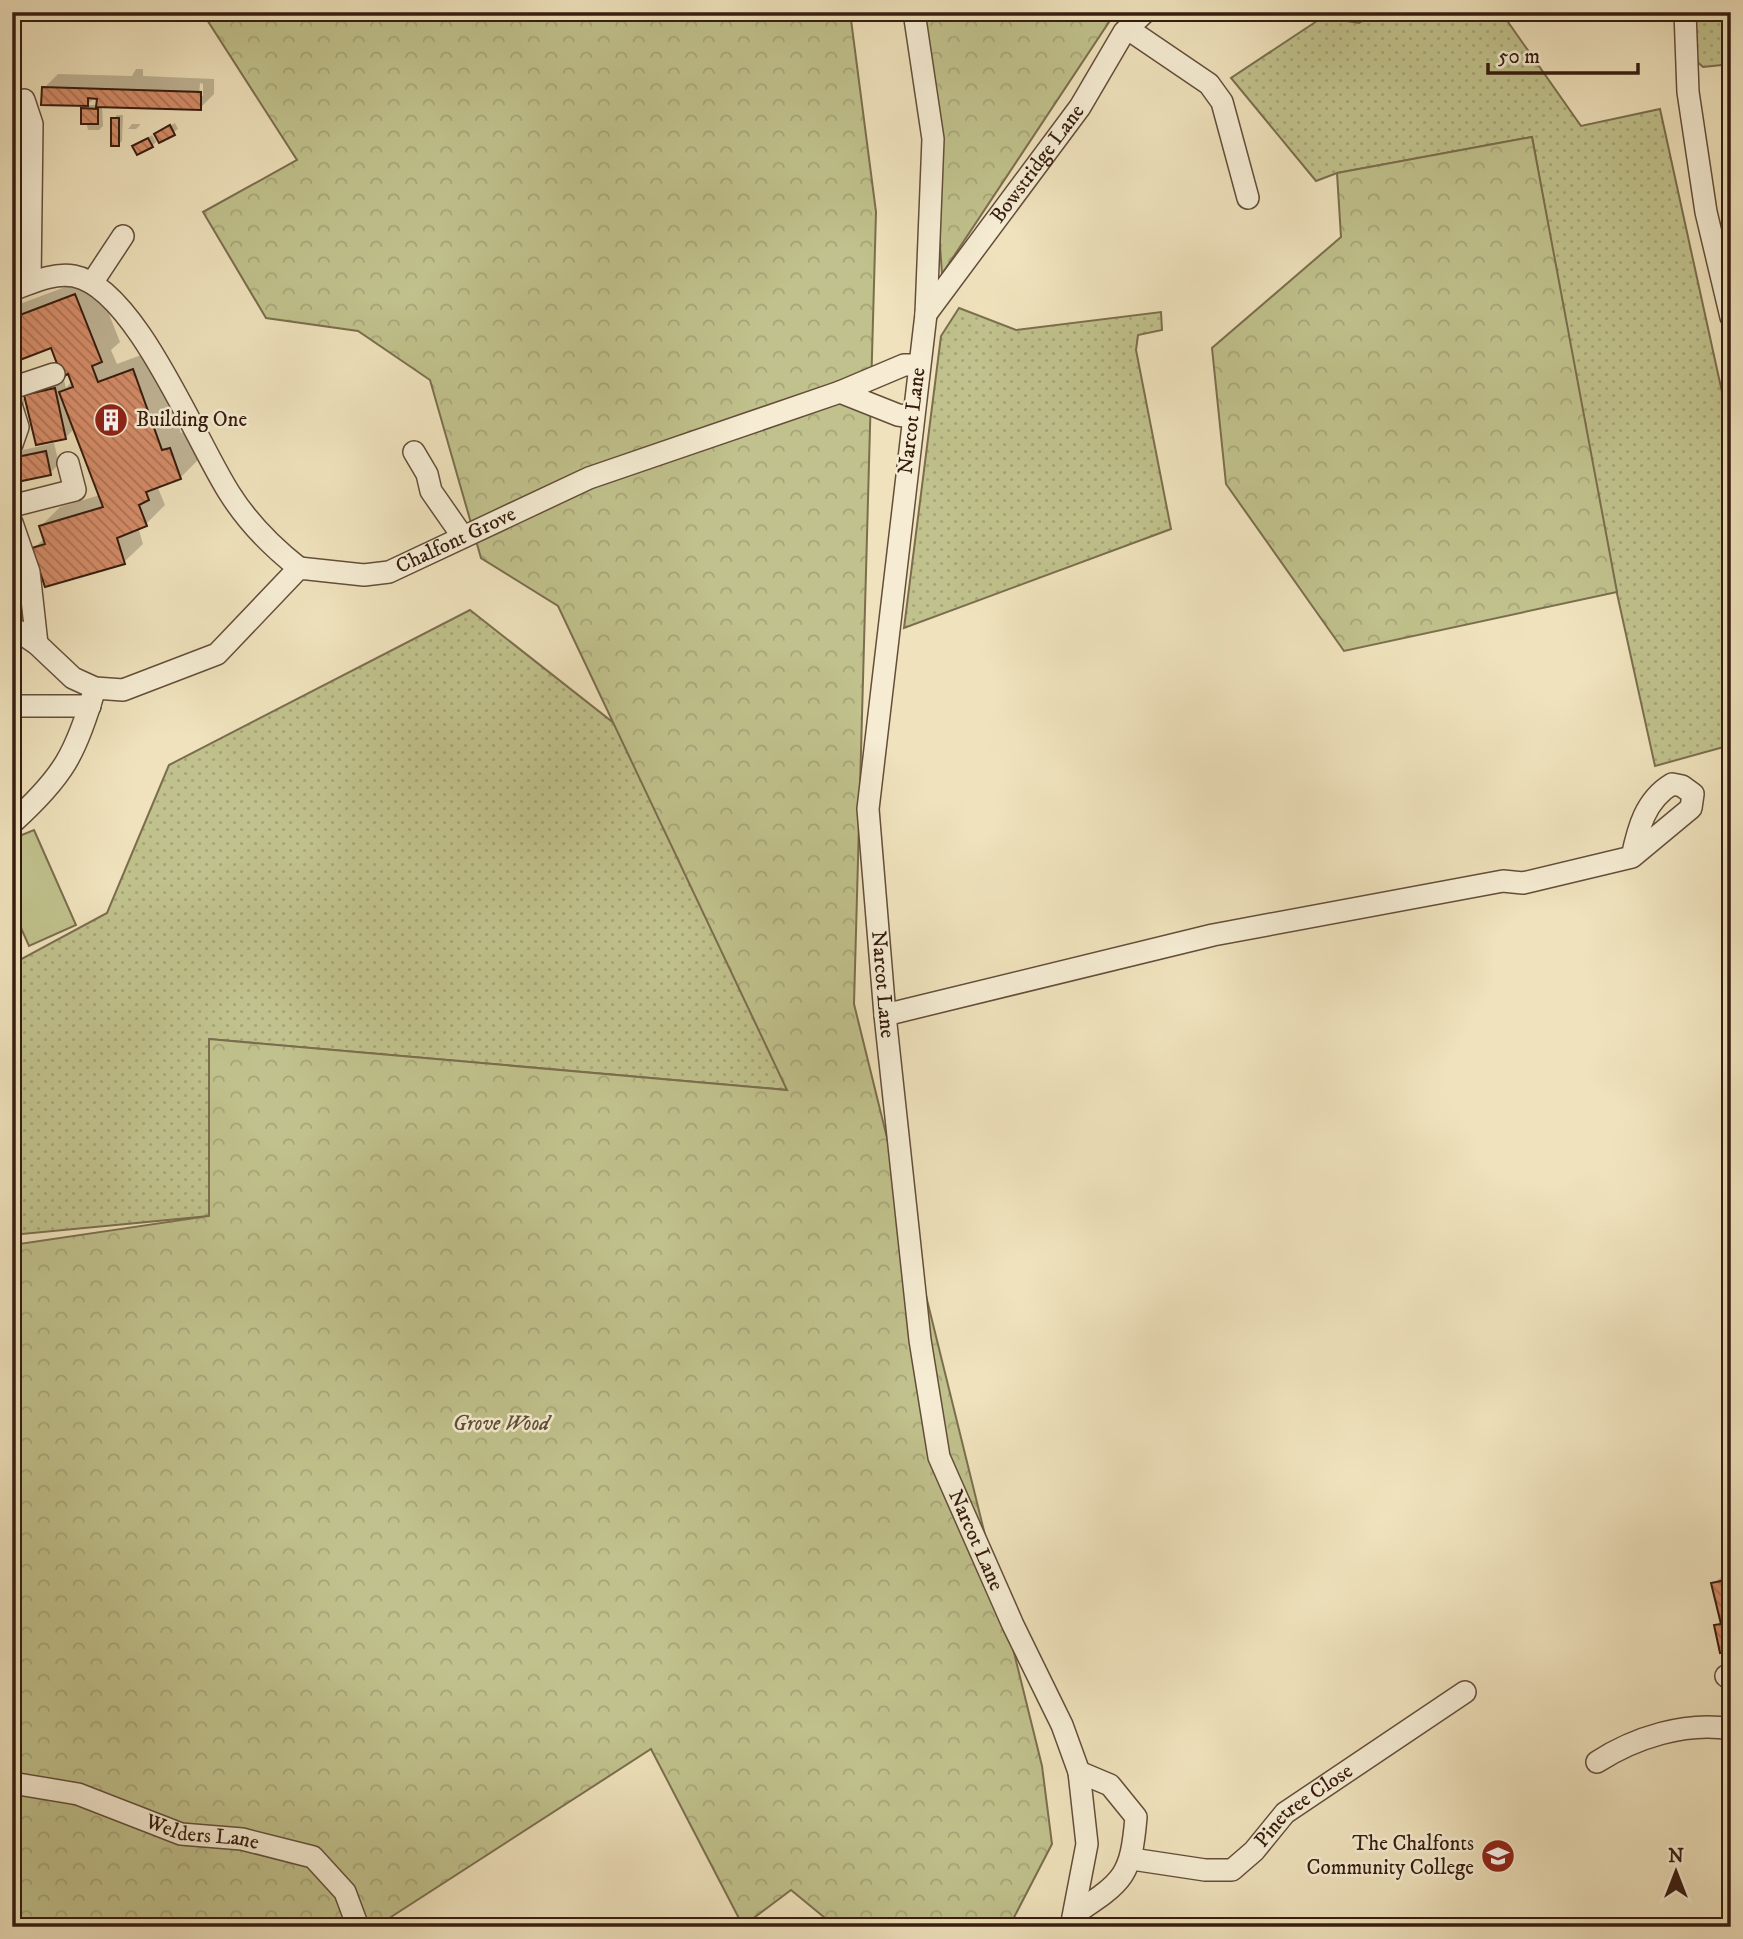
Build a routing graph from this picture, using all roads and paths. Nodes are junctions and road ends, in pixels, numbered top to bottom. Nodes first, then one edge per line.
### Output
1 (914, 12) edge
2 (1144, 12) edge
3 (1685, 12) edge
4 (1128, 29) junction
5 (24, 100) dead end
6 (1248, 198) dead end
7 (123, 236) dead end
8 (92, 284) junction
9 (21, 287) edge
10 (926, 314) junction
11 (1731, 317) edge
12 (918, 365) junction
13 (54, 374) dead end
14 (12, 388) edge
15 (840, 393) junction
16 (12, 408) edge
17 (912, 417) junction
18 (12, 444) edge
19 (414, 452) dead end
20 (68, 463) dead end
21 (12, 506) edge
22 (12, 523) edge
23 (463, 537) junction
24 (299, 568) junction
25 (12, 627) edge
26 (37, 644) junction
27 (92, 697) junction
28 (12, 706) edge
29 (12, 822) edge
30 (1632, 857) dead end
31 (885, 1015) junction
32 (1465, 1692) dead end
33 (1731, 1729) edge
34 (1597, 1762) dead end
35 (1079, 1772) junction
36 (12, 1783) edge
37 (1132, 1859) junction
38 (1074, 1920) edge
39 (358, 1927) edge

1 - 10 street, Narcot Lane
2 - 4 street, Bowstridge Lane
3 - 11 street
4 - 6 street
4 - 10 street, Bowstridge Lane
5 - 9 street
7 - 8 street
8 - 9 street
8 - 24 street
10 - 12 street, Narcot Lane
12 - 15 street, Chalfont Grove
12 - 17 street, Narcot Lane
13 - 14 street
15 - 17 street
15 - 23 street, Chalfont Grove
16 - 18 street
17 - 31 street, Narcot Lane
19 - 23 street
20 - 21 street
22 - 26 street
23 - 24 street, Chalfont Grove
24 - 27 street
25 - 26 street
26 - 27 street
27 - 28 street
27 - 29 street
30 - 31 street
31 - 35 street, Narcot Lane
32 - 37 street, Pinetree Close
33 - 34 street
35 - 37 street
35 - 38 street, Narcot Lane
36 - 39 street, Welders Lane
37 - 38 street

